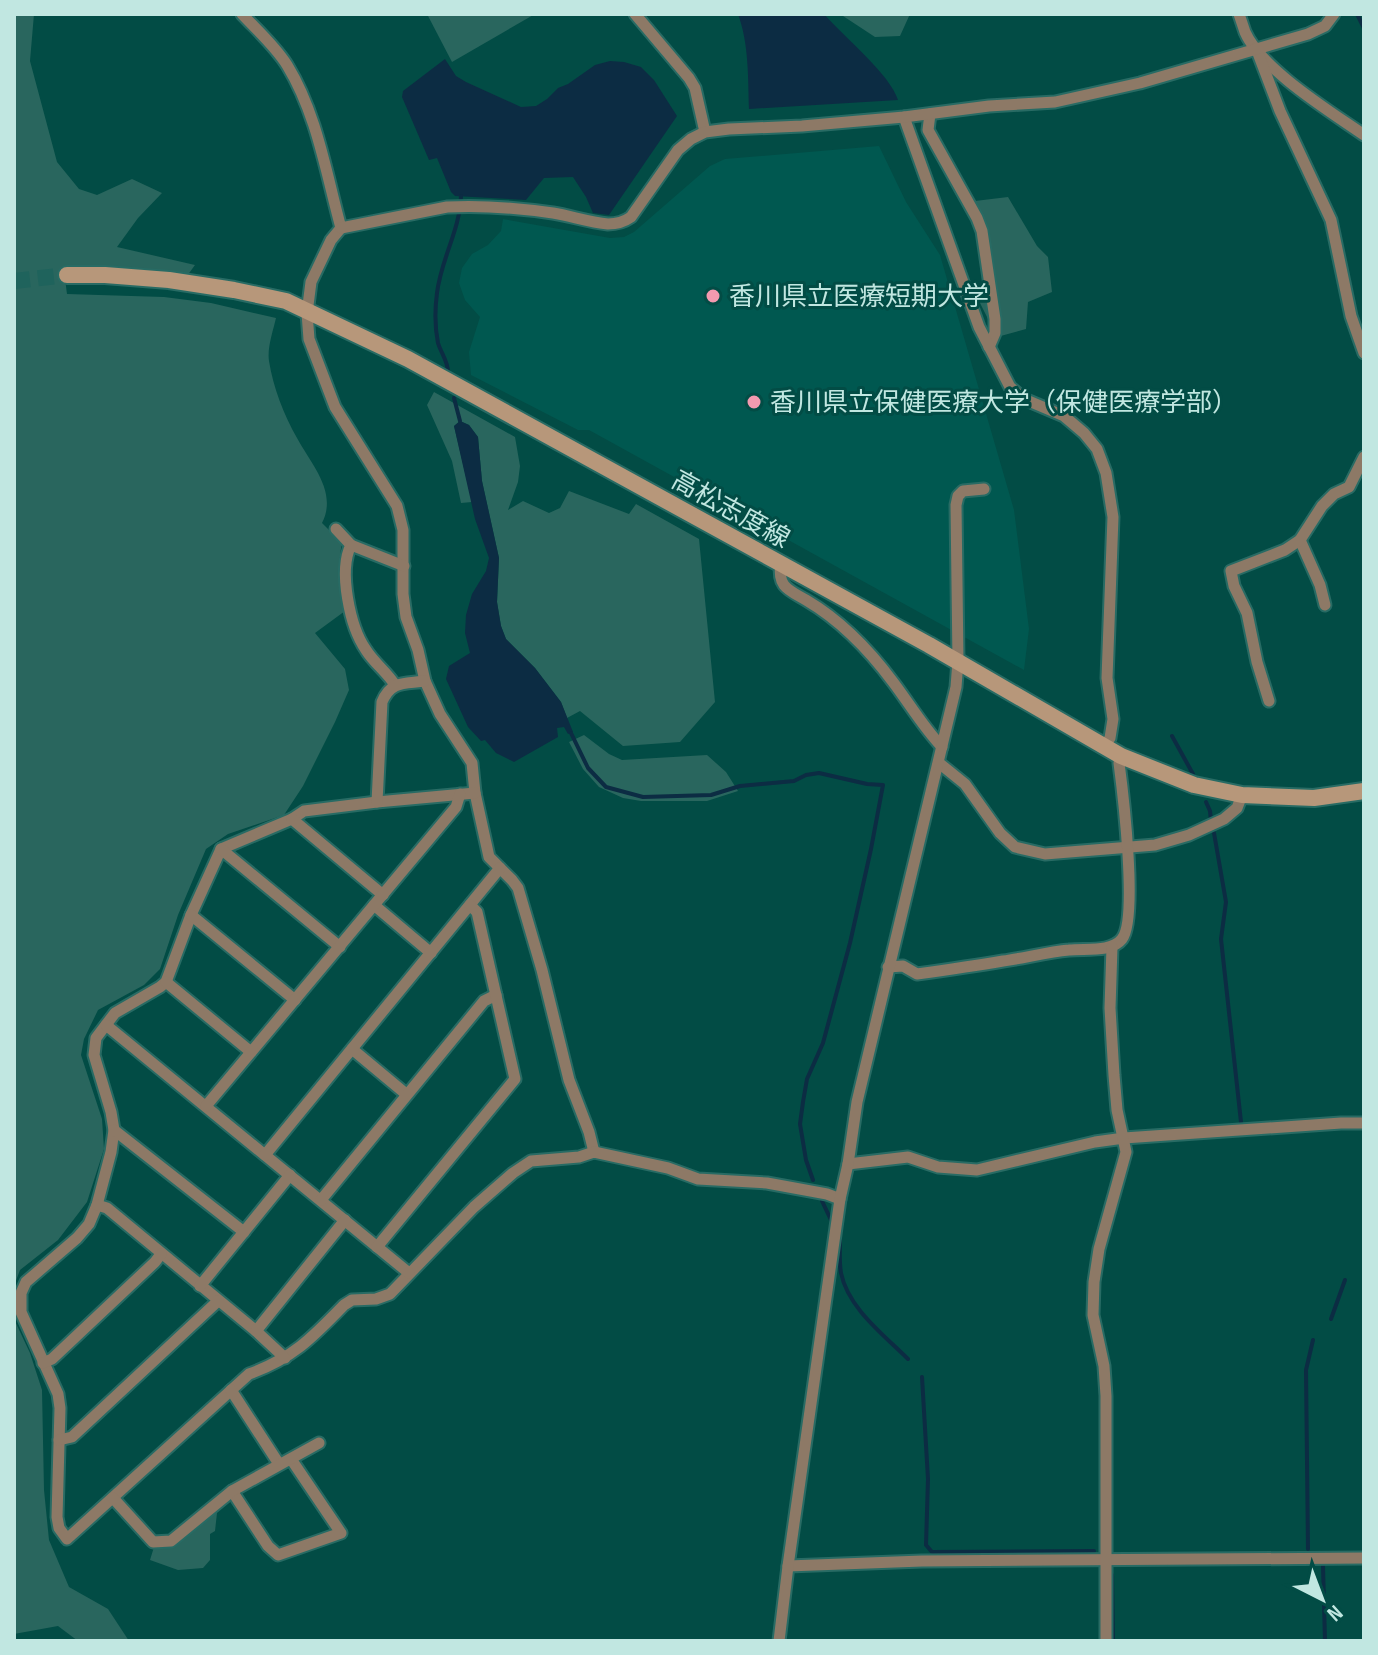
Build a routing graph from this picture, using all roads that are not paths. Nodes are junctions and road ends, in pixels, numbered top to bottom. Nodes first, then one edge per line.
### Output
1 (242, 14) edge
2 (635, 14) edge
3 (1239, 14) edge
4 (1334, 14) edge
5 (1256, 48) junction
6 (930, 114) junction
7 (904, 117) junction
8 (705, 132) junction
9 (1364, 135) edge
10 (341, 228) junction
11 (67, 275) tunnel mouth
12 (307, 313) junction
13 (989, 347) junction
14 (1364, 353) edge
15 (1364, 457) edge
16 (984, 489) dead end
17 (336, 529) dead end
18 (1300, 540) junction
19 (351, 545) junction
20 (781, 564) junction
21 (404, 566) junction
22 (1325, 605) dead end
23 (958, 661) junction
24 (425, 681) junction
25 (395, 685) junction
26 (1269, 701) dead end
27 (942, 747) junction
28 (1104, 747) junction
29 (1121, 756) junction
30 (939, 763) junction
31 (1364, 791) edge
32 (475, 793) junction
33 (460, 794) junction
34 (1242, 795) junction
35 (377, 802) junction
36 (292, 819) junction
37 (1128, 847) junction
38 (221, 849) junction
39 (500, 868) junction
40 (383, 895) junction
41 (374, 905) junction
42 (470, 905) junction
43 (191, 915) junction
44 (340, 947) junction
45 (1112, 947) junction
46 (431, 953) junction
47 (888, 967) junction
48 (166, 982) junction
49 (496, 995) junction
50 (295, 1000) junction
51 (106, 1025) junction
52 (352, 1049) junction
53 (251, 1052) junction
54 (406, 1094) junction
55 (206, 1106) junction
56 (1364, 1123) edge
57 (114, 1130) junction
58 (1124, 1138) junction
59 (594, 1152) junction
60 (265, 1155) junction
61 (848, 1164) junction
62 (290, 1175) junction
63 (840, 1199) junction
64 (321, 1200) junction
65 (97, 1205) junction
66 (345, 1220) junction
67 (244, 1232) junction
68 (377, 1247) junction
69 (161, 1254) junction
70 (409, 1273) junction
71 (200, 1286) junction
72 (218, 1301) junction
73 (256, 1331) junction
74 (285, 1358) junction
75 (43, 1363) junction
76 (231, 1390) junction
77 (59, 1440) junction
78 (319, 1443) dead end
79 (285, 1462) junction
80 (232, 1491) junction
81 (113, 1498) junction
82 (1364, 1558) edge
83 (1106, 1559) junction
84 (788, 1566) junction
85 (779, 1641) edge
86 (1106, 1641) edge

1 - 10 street
2 - 8 street
3 - 5 street
4 - 5 street
5 - 6 street
5 - 9 street
5 - 14 street
6 - 7 street
6 - 13 street
7 - 8 street
7 - 13 street
8 - 10 street
10 - 12 street
11 - 12 main road, 高松志度線
12 - 20 main road, 高松志度線
12 - 21 street
13 - 28 street
15 - 18 street
16 - 23 street
17 - 19 street
18 - 22 street
18 - 26 street
19 - 21 street
19 - 25 street
20 - 23 main road, 高松志度線
20 - 27 street
21 - 24 street
23 - 27 street
23 - 28 main road, 高松志度線
24 - 25 street
24 - 32 street
25 - 35 street
27 - 30 street
28 - 29 main road, 高松志度線
29 - 34 main road, 高松志度線
29 - 37 street
30 - 37 street
30 - 47 street
31 - 34 main road, 高松志度線
32 - 33 street
32 - 39 street
33 - 35 street
33 - 40 street
34 - 37 street
35 - 36 street
36 - 38 street
36 - 40 street
37 - 45 street
38 - 43 street
38 - 44 street
39 - 42 street
39 - 59 street
40 - 41 street
41 - 44 street
41 - 46 street
42 - 46 street
42 - 49 street
43 - 48 street
43 - 50 street
44 - 50 street
45 - 47 street
45 - 58 street
46 - 52 street
47 - 61 street
48 - 51 street
48 - 53 street
49 - 54 street
49 - 68 street
50 - 53 street
51 - 55 street
51 - 57 street
52 - 54 street
52 - 60 street
53 - 55 street
54 - 64 street
55 - 60 street
56 - 58 street
57 - 65 street
57 - 67 street
58 - 61 street
58 - 83 street
59 - 63 street
59 - 70 street
60 - 62 street
61 - 63 street
62 - 64 street
62 - 67 street
63 - 84 street
64 - 66 street
65 - 69 street
65 - 75 street
66 - 68 street
66 - 73 street
67 - 71 street
68 - 70 street
69 - 71 street
69 - 75 street
70 - 74 street
71 - 72 street
72 - 73 street
72 - 77 street
73 - 74 street
74 - 76 street
75 - 77 street
76 - 79 street
76 - 81 street
77 - 81 street
78 - 79 street
79 - 80 street
79 - 80 street
80 - 81 street
82 - 83 street
83 - 84 street
83 - 86 street
84 - 85 street

